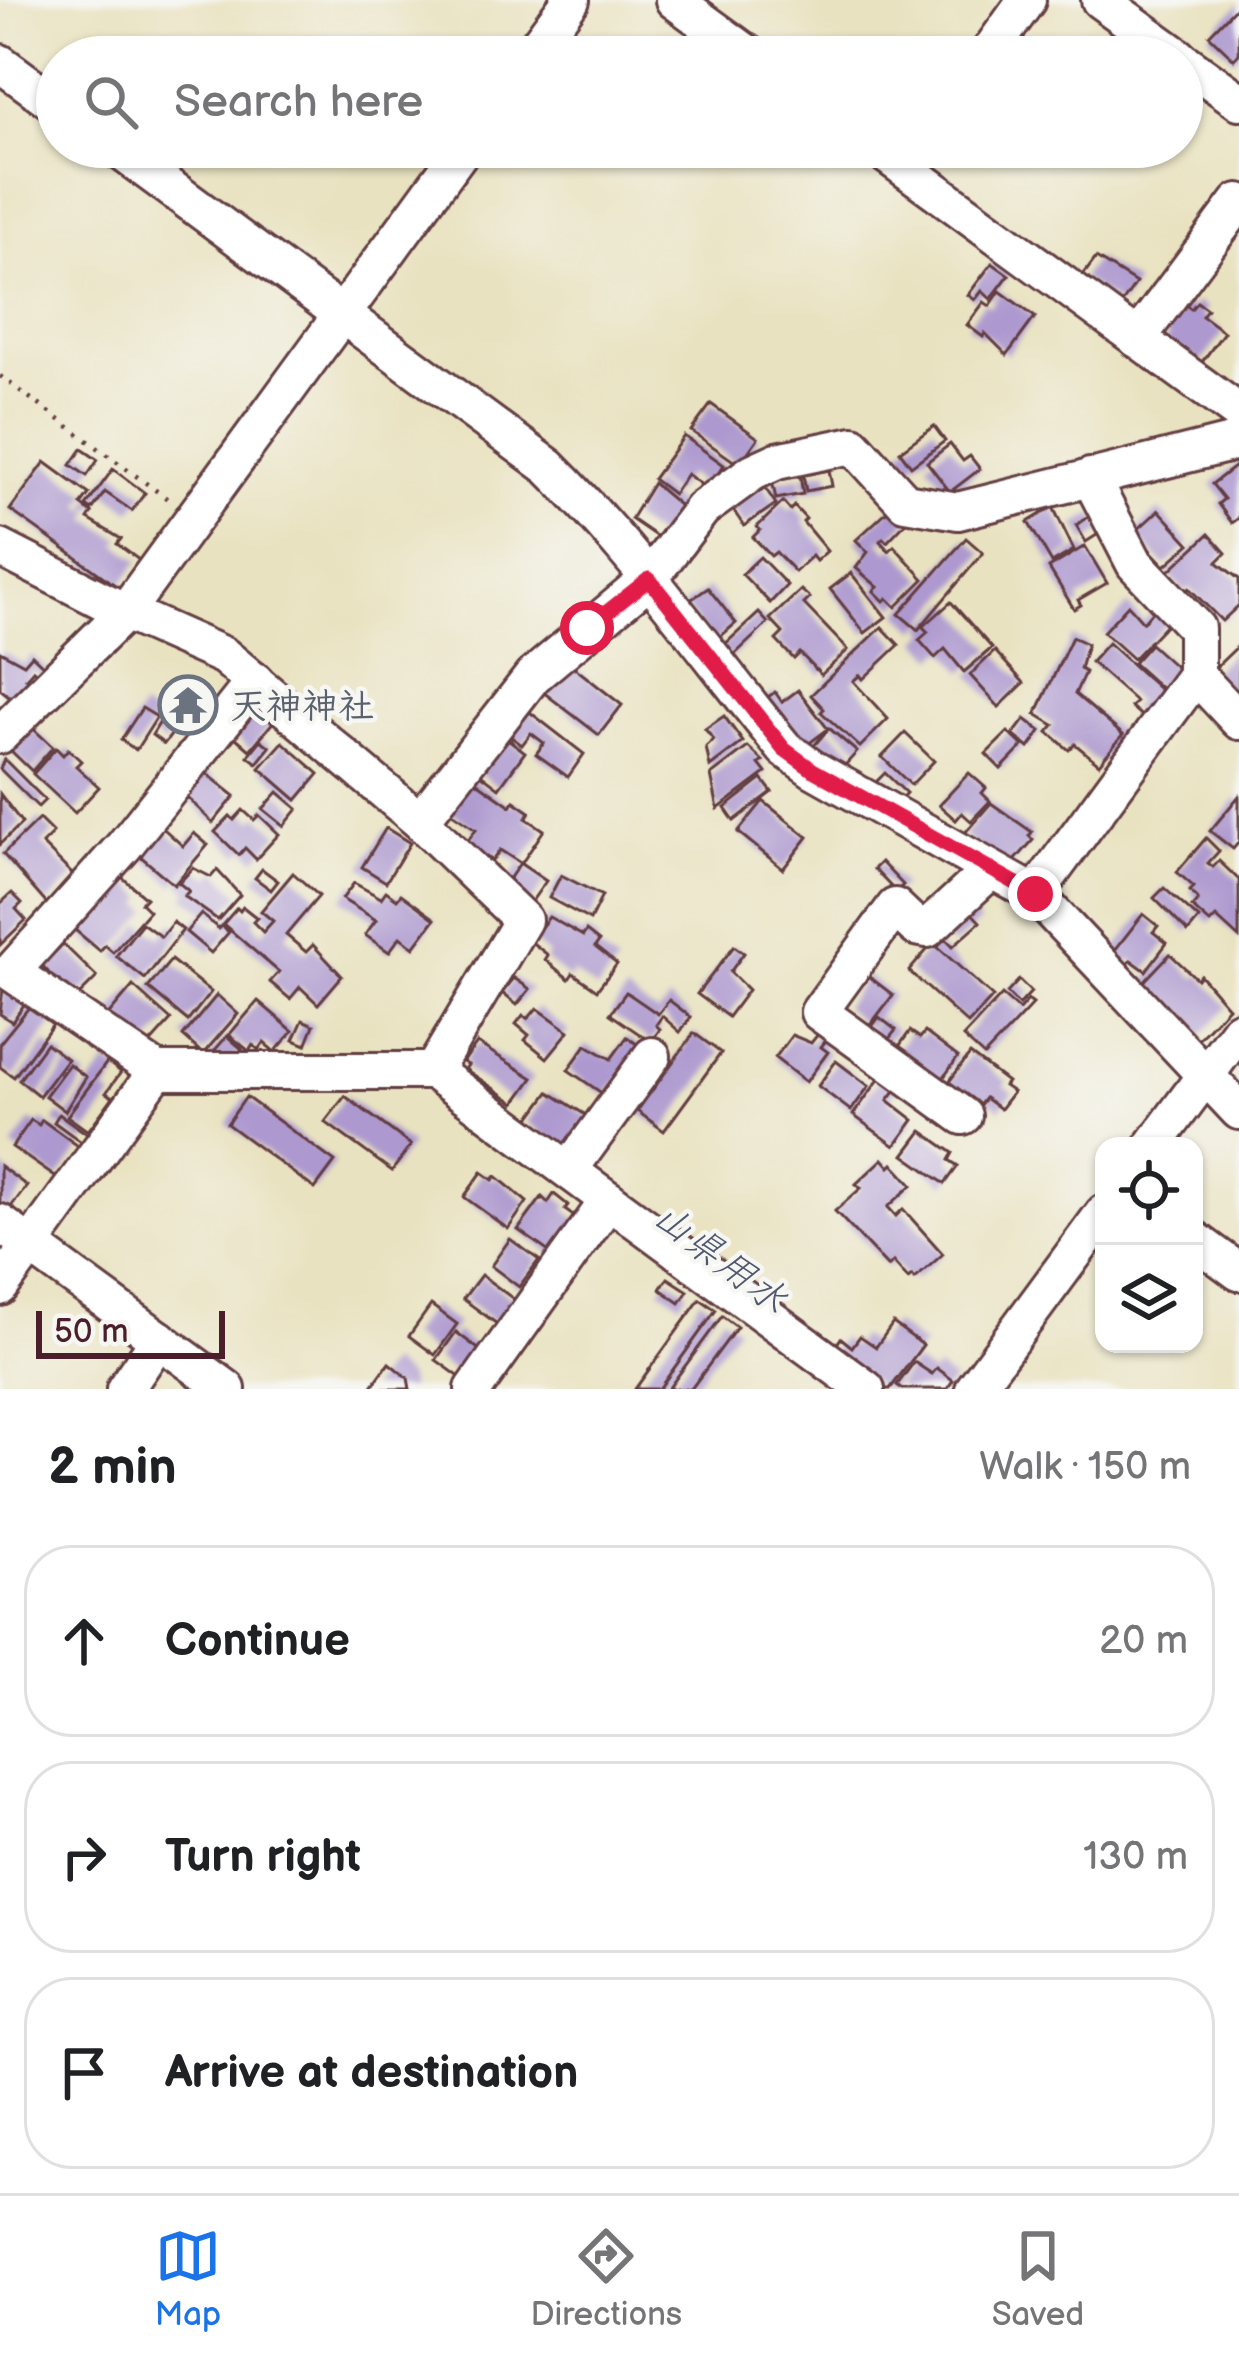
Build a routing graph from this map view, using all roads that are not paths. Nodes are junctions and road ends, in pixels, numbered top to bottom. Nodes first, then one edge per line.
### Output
1 (571, 0) edge
2 (674, 0) edge
3 (1027, 0) edge
4 (1100, 0) edge
5 (544, 36) edge
6 (723, 36) edge
7 (1001, 36) edge
8 (1150, 36) edge
9 (0, 63) edge
10 (1203, 75) edge
11 (36, 90) edge
12 (1239, 101) edge
13 (144, 168) edge
14 (449, 168) edge
15 (927, 168) edge
16 (1239, 202) edge
17 (342, 313) junction
18 (1137, 339) junction
19 (1239, 413) edge
20 (1239, 441) edge
21 (1090, 477) junction
22 (0, 548) edge
23 (649, 579) junction
24 (125, 612) junction
25 (1196, 675) junction
26 (255, 681) junction
27 (1239, 722) edge
28 (0, 735) edge
29 (420, 821) junction
30 (992, 869) junction
31 (1035, 894) junction
32 (1239, 1030) edge
33 (652, 1057) dead end
34 (157, 1071) junction
35 (433, 1071) junction
36 (1204, 1076) junction
37 (1239, 1112) edge
38 (963, 1116) dead end
39 (1160, 1137) edge
40 (568, 1170) junction
41 (609, 1200) junction
42 (0, 1223) edge
43 (1095, 1225) edge
44 (31, 1245) junction
45 (1202, 1245) edge
46 (1239, 1272) edge
47 (0, 1287) edge
48 (159, 1340) junction
49 (124, 1389) edge
50 (227, 1389) edge
51 (474, 1389) edge
52 (866, 1389) edge
53 (974, 1389) edge

1 - 5 street
2 - 6 street
3 - 7 street
4 - 8 street
9 - 11 street
10 - 12 street
13 - 17 street
14 - 17 street
15 - 18 street
16 - 18 street
17 - 23 street
17 - 24 street
18 - 19 street
20 - 21 street
21 - 23 street
21 - 25 street
22 - 24 street
23 - 29 street
23 - 30 street
24 - 26 street
24 - 28 street
25 - 27 street
25 - 31 street
26 - 29 street
26 - 34 street
29 - 35 street
30 - 31 street
30 - 38 street
31 - 36 street
32 - 36 street
33 - 40 street
34 - 35 street
34 - 44 street
35 - 40 street
36 - 37 street
36 - 39 street
40 - 41 street
41 - 51 street
41 - 52 street
42 - 44 street
43 - 53 street
44 - 47 street
44 - 48 street
45 - 46 street
48 - 49 street
48 - 50 street

